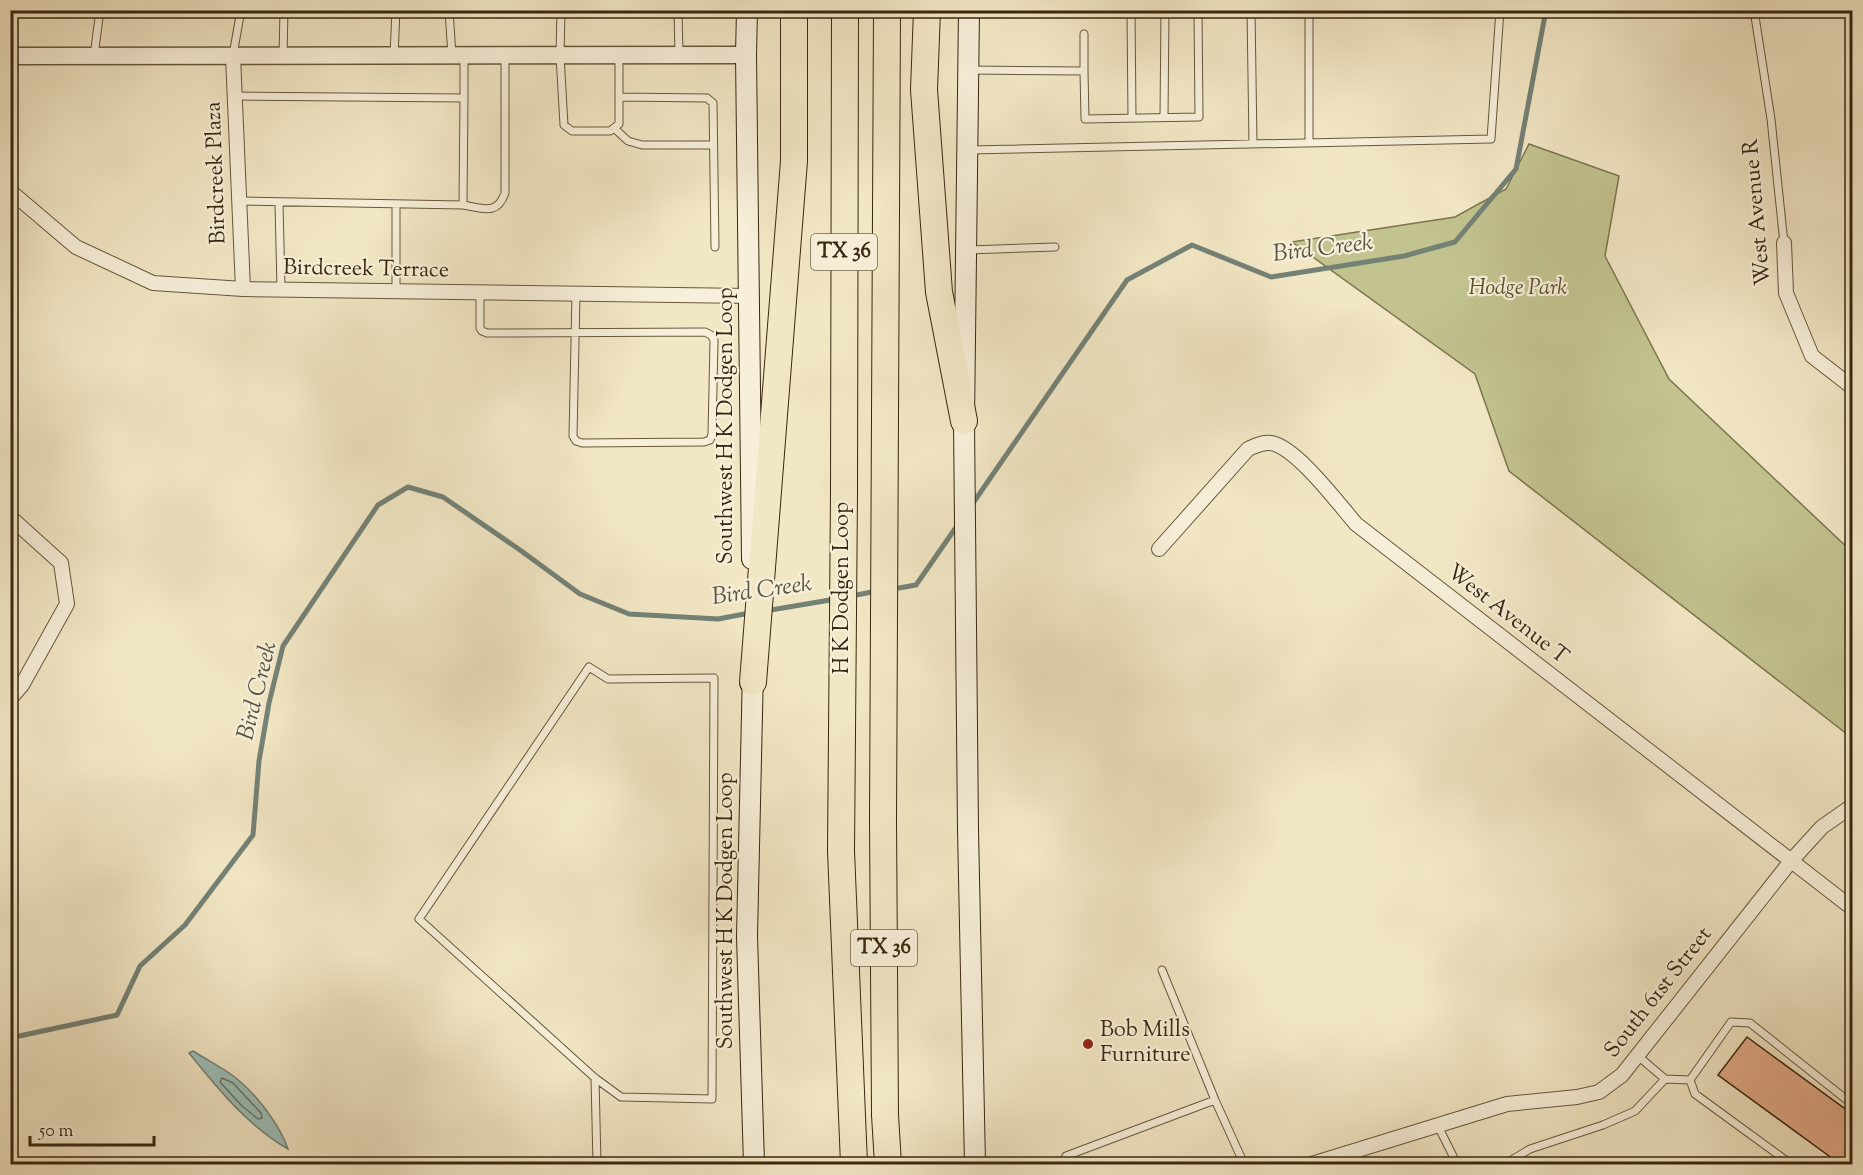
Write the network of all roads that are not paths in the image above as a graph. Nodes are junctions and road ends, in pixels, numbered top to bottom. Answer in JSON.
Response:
{"nodes":[{"id":1,"x":100,"y":10,"type":"edge"},
{"id":2,"x":241,"y":10,"type":"edge"},
{"id":3,"x":284,"y":10,"type":"edge"},
{"id":4,"x":561,"y":10,"type":"edge"},
{"id":5,"x":678,"y":10,"type":"edge"},
{"id":6,"x":747,"y":10,"type":"edge"},
{"id":7,"x":794,"y":10,"type":"edge"},
{"id":8,"x":845,"y":10,"type":"edge"},
{"id":9,"x":887,"y":10,"type":"edge"},
{"id":10,"x":927,"y":10,"type":"edge"},
{"id":11,"x":969,"y":10,"type":"edge"},
{"id":12,"x":1131,"y":10,"type":"edge"},
{"id":13,"x":1165,"y":10,"type":"edge"},
{"id":14,"x":1198,"y":10,"type":"edge"},
{"id":15,"x":1251,"y":10,"type":"edge"},
{"id":16,"x":1309,"y":10,"type":"edge"},
{"id":17,"x":1500,"y":10,"type":"edge"},
{"id":18,"x":1754,"y":10,"type":"edge"},
{"id":19,"x":396,"y":11,"type":"edge"},
{"id":20,"x":449,"y":11,"type":"edge"},
{"id":21,"x":1084,"y":34,"type":"dead end"},
{"id":22,"x":746,"y":55,"type":"junction"},
{"id":23,"x":10,"y":56,"type":"edge"},
{"id":24,"x":94,"y":56,"type":"junction"},
{"id":25,"x":233,"y":56,"type":"junction"},
{"id":26,"x":283,"y":56,"type":"junction"},
{"id":27,"x":394,"y":56,"type":"junction"},
{"id":28,"x":458,"y":56,"type":"junction"},
{"id":29,"x":505,"y":56,"type":"junction"},
{"id":30,"x":560,"y":56,"type":"junction"},
{"id":31,"x":619,"y":56,"type":"junction"},
{"id":32,"x":679,"y":56,"type":"junction"},
{"id":33,"x":969,"y":70,"type":"junction"},
{"id":34,"x":1084,"y":71,"type":"junction"},
{"id":35,"x":235,"y":96,"type":"junction"},
{"id":36,"x":619,"y":97,"type":"junction"},
{"id":37,"x":464,"y":98,"type":"junction"},
{"id":38,"x":1164,"y":117,"type":"junction"},
{"id":39,"x":1132,"y":118,"type":"junction"},
{"id":40,"x":614,"y":128,"type":"junction"},
{"id":41,"x":1309,"y":143,"type":"junction"},
{"id":42,"x":1252,"y":144,"type":"junction"},
{"id":43,"x":714,"y":145,"type":"junction"},
{"id":44,"x":968,"y":150,"type":"junction"},
{"id":45,"x":10,"y":191,"type":"edge"},
{"id":46,"x":239,"y":201,"type":"junction"},
{"id":47,"x":279,"y":203,"type":"junction"},
{"id":48,"x":396,"y":204,"type":"junction"},
{"id":49,"x":464,"y":205,"type":"junction"},
{"id":50,"x":1784,"y":243,"type":"joint"},
{"id":51,"x":715,"y":247,"type":"dead end"},
{"id":52,"x":1055,"y":247,"type":"dead end"},
{"id":53,"x":967,"y":250,"type":"junction"},
{"id":54,"x":243,"y":289,"type":"junction"},
{"id":55,"x":281,"y":289,"type":"junction"},
{"id":56,"x":396,"y":291,"type":"junction"},
{"id":57,"x":480,"y":292,"type":"junction"},
{"id":58,"x":576,"y":293,"type":"junction"},
{"id":59,"x":750,"y":296,"type":"junction"},
{"id":60,"x":575,"y":333,"type":"junction"},
{"id":61,"x":1852,"y":387,"type":"edge"},
{"id":62,"x":964,"y":421,"type":"junction"},
{"id":63,"x":759,"y":503,"type":"junction"},
{"id":64,"x":10,"y":517,"type":"edge"},
{"id":65,"x":1159,"y":549,"type":"dead end"},
{"id":66,"x":753,"y":682,"type":"joint"},
{"id":67,"x":10,"y":699,"type":"edge"},
{"id":68,"x":1852,"y":806,"type":"edge"},
{"id":69,"x":1791,"y":861,"type":"junction"},
{"id":70,"x":1852,"y":908,"type":"edge"},
{"id":71,"x":1162,"y":970,"type":"dead end"},
{"id":72,"x":1638,"y":1056,"type":"junction"},
{"id":73,"x":595,"y":1078,"type":"junction"},
{"id":74,"x":1665,"y":1079,"type":"junction"},
{"id":75,"x":1690,"y":1080,"type":"junction"},
{"id":76,"x":1215,"y":1101,"type":"junction"},
{"id":77,"x":1852,"y":1104,"type":"edge"},
{"id":78,"x":1438,"y":1126,"type":"junction"},
{"id":79,"x":597,"y":1164,"type":"edge"},
{"id":80,"x":754,"y":1164,"type":"edge"},
{"id":81,"x":854,"y":1164,"type":"edge"},
{"id":82,"x":888,"y":1164,"type":"edge"},
{"id":83,"x":975,"y":1164,"type":"edge"},
{"id":84,"x":1062,"y":1164,"type":"edge"},
{"id":85,"x":1244,"y":1164,"type":"edge"},
{"id":86,"x":1312,"y":1164,"type":"edge"},
{"id":87,"x":1457,"y":1164,"type":"edge"},
{"id":88,"x":1505,"y":1164,"type":"edge"},
{"id":89,"x":1791,"y":1164,"type":"edge"}],
"edges":[{"from":1,"to":24,"type":"lane"},
{"from":2,"to":25,"type":"lane"},
{"from":3,"to":26,"type":"lane"},
{"from":4,"to":30,"type":"lane"},
{"from":5,"to":32,"type":"lane"},
{"from":6,"to":22,"type":"main road","name":"Southwest H K Dodgen Loop"},
{"from":7,"to":63,"type":"highway"},
{"from":8,"to":81,"type":"highway","name":"H K Dodgen Loop","number":"TX 36"},
{"from":9,"to":82,"type":"highway","name":"H K Dodgen Loop","number":"TX 36"},
{"from":10,"to":62,"type":"highway"},
{"from":11,"to":33,"type":"main road"},
{"from":12,"to":39,"type":"lane"},
{"from":13,"to":38,"type":"lane"},
{"from":14,"to":38,"type":"lane"},
{"from":15,"to":42,"type":"lane"},
{"from":16,"to":41,"type":"lane"},
{"from":17,"to":41,"type":"lane"},
{"from":18,"to":50,"type":"lane","name":"West Avenue R"},
{"from":19,"to":20,"type":"lane"},
{"from":19,"to":27,"type":"lane"},
{"from":20,"to":28,"type":"lane"},
{"from":21,"to":34,"type":"lane"},
{"from":22,"to":32,"type":"street"},
{"from":22,"to":59,"type":"main road","name":"Southwest H K Dodgen Loop"},
{"from":23,"to":24,"type":"street"},
{"from":24,"to":25,"type":"street"},
{"from":25,"to":26,"type":"street"},
{"from":25,"to":35,"type":"street","name":"Birdcreek Plaza"},
{"from":26,"to":27,"type":"street"},
{"from":27,"to":28,"type":"street"},
{"from":28,"to":29,"type":"street"},
{"from":28,"to":37,"type":"lane"},
{"from":29,"to":30,"type":"street"},
{"from":29,"to":49,"type":"lane"},
{"from":30,"to":31,"type":"street"},
{"from":30,"to":40,"type":"lane"},
{"from":31,"to":32,"type":"street"},
{"from":31,"to":36,"type":"lane"},
{"from":33,"to":34,"type":"lane"},
{"from":33,"to":44,"type":"main road"},
{"from":34,"to":39,"type":"lane"},
{"from":35,"to":37,"type":"lane"},
{"from":35,"to":46,"type":"street","name":"Birdcreek Plaza"},
{"from":36,"to":40,"type":"lane"},
{"from":36,"to":43,"type":"lane"},
{"from":37,"to":49,"type":"lane"},
{"from":38,"to":39,"type":"lane"},
{"from":40,"to":43,"type":"lane"},
{"from":41,"to":42,"type":"lane"},
{"from":42,"to":44,"type":"lane"},
{"from":43,"to":51,"type":"lane"},
{"from":44,"to":53,"type":"main road"},
{"from":45,"to":54,"type":"street","name":"Birdcreek Terrace"},
{"from":46,"to":47,"type":"lane"},
{"from":46,"to":54,"type":"street","name":"Birdcreek Plaza"},
{"from":47,"to":48,"type":"lane"},
{"from":47,"to":55,"type":"lane"},
{"from":48,"to":49,"type":"lane"},
{"from":48,"to":56,"type":"lane"},
{"from":50,"to":61,"type":"street","name":"West Avenue R"},
{"from":52,"to":53,"type":"lane"},
{"from":53,"to":62,"type":"main road"},
{"from":54,"to":55,"type":"street","name":"Birdcreek Terrace"},
{"from":55,"to":56,"type":"street","name":"Birdcreek Terrace"},
{"from":56,"to":57,"type":"street","name":"Birdcreek Terrace"},
{"from":57,"to":58,"type":"street","name":"Birdcreek Terrace"},
{"from":57,"to":60,"type":"lane"},
{"from":58,"to":59,"type":"street","name":"Birdcreek Terrace"},
{"from":58,"to":60,"type":"lane"},
{"from":59,"to":63,"type":"main road","name":"Southwest H K Dodgen Loop"},
{"from":60,"to":60,"type":"lane"},
{"from":62,"to":83,"type":"main road"},
{"from":63,"to":66,"type":"highway"},
{"from":64,"to":67,"type":"street"},
{"from":65,"to":69,"type":"street","name":"West Avenue T"},
{"from":66,"to":80,"type":"main road","name":"Southwest H K Dodgen Loop"},
{"from":68,"to":69,"type":"street","name":"South 61st Street"},
{"from":69,"to":70,"type":"street","name":"West Avenue T"},
{"from":69,"to":72,"type":"street","name":"South 61st Street"},
{"from":71,"to":76,"type":"lane"},
{"from":72,"to":74,"type":"lane"},
{"from":72,"to":78,"type":"street","name":"South 61st Street"},
{"from":73,"to":73,"type":"lane"},
{"from":73,"to":79,"type":"lane"},
{"from":74,"to":75,"type":"lane"},
{"from":74,"to":88,"type":"lane"},
{"from":75,"to":77,"type":"lane"},
{"from":75,"to":89,"type":"lane"},
{"from":76,"to":84,"type":"lane"},
{"from":76,"to":85,"type":"lane"},
{"from":78,"to":86,"type":"street","name":"South 61st Street"},
{"from":78,"to":87,"type":"lane"}]}
